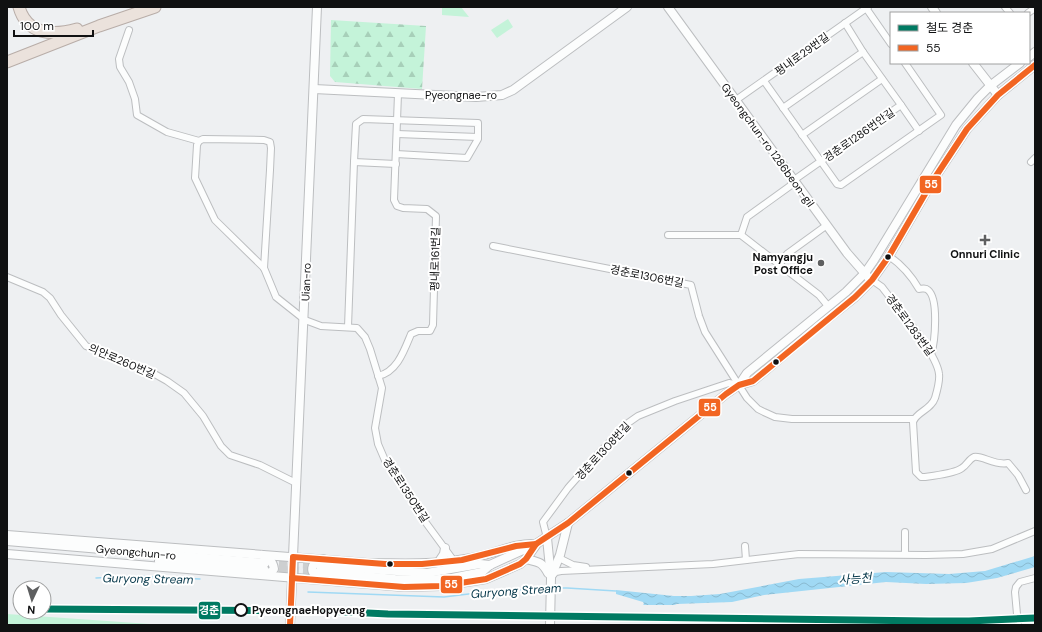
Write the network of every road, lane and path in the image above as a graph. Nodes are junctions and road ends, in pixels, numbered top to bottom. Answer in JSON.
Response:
{"nodes":[{"id":1,"x":19,"y":7,"type":"edge"},
{"id":2,"x":138,"y":7,"type":"edge"},
{"id":3,"x":155,"y":7,"type":"edge"},
{"id":4,"x":317,"y":7,"type":"edge"},
{"id":5,"x":627,"y":7,"type":"edge"},
{"id":6,"x":668,"y":7,"type":"edge"},
{"id":7,"x":867,"y":8,"type":"edge"},
{"id":8,"x":845,"y":23,"type":"junction"},
{"id":9,"x":128,"y":30,"type":"dead end"},
{"id":10,"x":890,"y":42,"type":"edge"},
{"id":11,"x":863,"y":52,"type":"junction"},
{"id":12,"x":7,"y":62,"type":"edge"},
{"id":13,"x":906,"y":64,"type":"edge"},
{"id":14,"x":973,"y":64,"type":"edge"},
{"id":15,"x":1019,"y":64,"type":"edge"},
{"id":16,"x":1035,"y":65,"type":"edge"},
{"id":17,"x":882,"y":79,"type":"junction"},
{"id":18,"x":764,"y":81,"type":"junction"},
{"id":19,"x":990,"y":86,"type":"junction"},
{"id":20,"x":314,"y":89,"type":"junction"},
{"id":21,"x":398,"y":94,"type":"junction"},
{"id":22,"x":998,"y":95,"type":"junction"},
{"id":23,"x":736,"y":100,"type":"junction"},
{"id":24,"x":901,"y":106,"type":"junction"},
{"id":25,"x":783,"y":108,"type":"junction"},
{"id":26,"x":397,"y":120,"type":"junction"},
{"id":27,"x":919,"y":131,"type":"junction"},
{"id":28,"x":397,"y":134,"type":"junction"},
{"id":29,"x":802,"y":135,"type":"junction"},
{"id":30,"x":478,"y":137,"type":"junction"},
{"id":31,"x":199,"y":141,"type":"junction"},
{"id":32,"x":396,"y":154,"type":"junction"},
{"id":33,"x":821,"y":161,"type":"junction"},
{"id":34,"x":354,"y":162,"type":"junction"},
{"id":35,"x":396,"y":164,"type":"junction"},
{"id":36,"x":794,"y":180,"type":"junction"},
{"id":37,"x":827,"y":225,"type":"junction"},
{"id":38,"x":741,"y":234,"type":"junction"},
{"id":39,"x":668,"y":235,"type":"dead end"},
{"id":40,"x":494,"y":246,"type":"dead end"},
{"id":41,"x":889,"y":256,"type":"junction"},
{"id":42,"x":779,"y":265,"type":"junction"},
{"id":43,"x":264,"y":268,"type":"junction"},
{"id":44,"x":865,"y":273,"type":"junction"},
{"id":45,"x":7,"y":277,"type":"edge"},
{"id":46,"x":872,"y":280,"type":"junction"},
{"id":47,"x":828,"y":306,"type":"junction"},
{"id":48,"x":304,"y":320,"type":"junction"},
{"id":49,"x":348,"y":327,"type":"junction"},
{"id":50,"x":932,"y":354,"type":"junction"},
{"id":51,"x":378,"y":376,"type":"junction"},
{"id":52,"x":739,"y":385,"type":"junction"},
{"id":53,"x":914,"y":419,"type":"junction"},
{"id":54,"x":296,"y":483,"type":"junction"},
{"id":55,"x":1026,"y":490,"type":"dead end"},
{"id":56,"x":568,"y":523,"type":"junction"},
{"id":57,"x":1035,"y":531,"type":"edge"},
{"id":58,"x":905,"y":532,"type":"dead end"},
{"id":59,"x":7,"y":535,"type":"edge"},
{"id":60,"x":547,"y":538,"type":"junction"},
{"id":61,"x":7,"y":541,"type":"edge"},
{"id":62,"x":536,"y":544,"type":"junction"},
{"id":63,"x":744,"y":546,"type":"dead end"},
{"id":64,"x":445,"y":548,"type":"junction"},
{"id":65,"x":7,"y":549,"type":"edge"},
{"id":66,"x":7,"y":554,"type":"edge"},
{"id":67,"x":259,"y":554,"type":"junction"},
{"id":68,"x":905,"y":554,"type":"junction"},
{"id":69,"x":294,"y":557,"type":"junction"},
{"id":70,"x":559,"y":558,"type":"junction"},
{"id":71,"x":526,"y":559,"type":"junction"},
{"id":72,"x":746,"y":560,"type":"junction"},
{"id":73,"x":454,"y":561,"type":"junction"},
{"id":74,"x":438,"y":563,"type":"junction"},
{"id":75,"x":321,"y":565,"type":"junction"},
{"id":76,"x":262,"y":569,"type":"junction"},
{"id":77,"x":602,"y":569,"type":"junction"},
{"id":78,"x":292,"y":578,"type":"junction"},
{"id":79,"x":1035,"y":578,"type":"edge"},
{"id":80,"x":550,"y":580,"type":"junction"},
{"id":81,"x":329,"y":581,"type":"junction"},
{"id":82,"x":290,"y":625,"type":"edge"},
{"id":83,"x":550,"y":625,"type":"edge"},
{"id":84,"x":1018,"y":625,"type":"edge"}],
"edges":[{"from":1,"to":2,"type":"highway"},
{"from":3,"to":12,"type":"highway"},
{"from":4,"to":20,"type":"street","name":"Uian-ro"},
{"from":5,"to":21,"type":"street","name":"Pyeongnae-ro"},
{"from":6,"to":23,"type":"street","name":"Gyeongchun-ro 1286beon-gil"},
{"from":7,"to":8,"type":"street","name":"평내로29번길"},
{"from":7,"to":10,"type":"street"},
{"from":8,"to":11,"type":"street","name":"경춘로1286번안길"},
{"from":8,"to":18,"type":"street","name":"평내로29번길"},
{"from":9,"to":31,"type":"street"},
{"from":11,"to":17,"type":"street","name":"경춘로1286번안길"},
{"from":11,"to":25,"type":"street"},
{"from":13,"to":27,"type":"street"},
{"from":14,"to":19,"type":"street"},
{"from":15,"to":19,"type":"street"},
{"from":16,"to":22,"type":"street"},
{"from":17,"to":24,"type":"street","name":"경춘로1286번안길"},
{"from":17,"to":29,"type":"street"},
{"from":18,"to":23,"type":"street","name":"평내로29번길"},
{"from":18,"to":25,"type":"street"},
{"from":19,"to":22,"type":"street"},
{"from":19,"to":44,"type":"street"},
{"from":20,"to":21,"type":"street","name":"Pyeongnae-ro"},
{"from":20,"to":48,"type":"street","name":"Uian-ro"},
{"from":21,"to":26,"type":"street","name":"평내로161번길"},
{"from":22,"to":41,"type":"street"},
{"from":23,"to":36,"type":"street","name":"Gyeongchun-ro 1286beon-gil"},
{"from":24,"to":27,"type":"street"},
{"from":24,"to":33,"type":"street","name":"경춘로1286번안길"},
{"from":25,"to":29,"type":"street"},
{"from":26,"to":28,"type":"street","name":"평내로161번길"},
{"from":26,"to":30,"type":"street"},
{"from":26,"to":34,"type":"street"},
{"from":27,"to":33,"type":"street"},
{"from":28,"to":30,"type":"street"},
{"from":28,"to":32,"type":"street","name":"평내로161번길"},
{"from":29,"to":33,"type":"street"},
{"from":30,"to":32,"type":"street"},
{"from":31,"to":43,"type":"street"},
{"from":31,"to":43,"type":"street"},
{"from":32,"to":35,"type":"street","name":"평내로161번길"},
{"from":33,"to":36,"type":"street","name":"경춘로1286번안길"},
{"from":34,"to":35,"type":"street"},
{"from":34,"to":49,"type":"street"},
{"from":35,"to":51,"type":"street","name":"평내로161번길"},
{"from":36,"to":37,"type":"street","name":"Gyeongchun-ro 1286beon-gil"},
{"from":36,"to":38,"type":"street","name":"경춘로1286번안길"},
{"from":37,"to":42,"type":"street"},
{"from":37,"to":44,"type":"street","name":"Gyeongchun-ro 1286beon-gil"},
{"from":38,"to":39,"type":"street"},
{"from":38,"to":42,"type":"street"},
{"from":40,"to":52,"type":"street","name":"경춘로1306번길"},
{"from":41,"to":46,"type":"street"},
{"from":41,"to":50,"type":"street"},
{"from":42,"to":47,"type":"street"},
{"from":43,"to":48,"type":"street"},
{"from":44,"to":46,"type":"street","name":"Gyeongchun-ro 1286beon-gil"},
{"from":44,"to":47,"type":"street"},
{"from":45,"to":54,"type":"street","name":"의안로260번길"},
{"from":46,"to":50,"type":"street","name":"경춘로1283번길"},
{"from":46,"to":52,"type":"street"},
{"from":47,"to":52,"type":"street"},
{"from":48,"to":49,"type":"street","name":"경춘로1350번길"},
{"from":48,"to":54,"type":"street","name":"Uian-ro"},
{"from":49,"to":51,"type":"street","name":"경춘로1350번길"},
{"from":50,"to":53,"type":"street","name":"경춘로1283번길"},
{"from":51,"to":64,"type":"street","name":"경춘로1350번길"},
{"from":52,"to":53,"type":"street"},
{"from":52,"to":56,"type":"street"},
{"from":52,"to":60,"type":"street","name":"경춘로1308번길"},
{"from":53,"to":55,"type":"street"},
{"from":54,"to":69,"type":"street","name":"Uian-ro"},
{"from":56,"to":60,"type":"street"},
{"from":56,"to":70,"type":"street"},
{"from":57,"to":68,"type":"street"},
{"from":58,"to":68,"type":"street"},
{"from":59,"to":67,"type":"street"},
{"from":60,"to":62,"type":"street"},
{"from":60,"to":80,"type":"street"},
{"from":61,"to":76,"type":"street","name":"Gyeongchun-ro"},
{"from":62,"to":71,"type":"street"},
{"from":62,"to":73,"type":"street"},
{"from":62,"to":75,"type":"street"},
{"from":63,"to":72,"type":"street"},
{"from":64,"to":73,"type":"street","name":"경춘로1350번길"},
{"from":64,"to":74,"type":"street"},
{"from":65,"to":76,"type":"street","name":"Gyeongchun-ro"},
{"from":66,"to":76,"type":"street"},
{"from":67,"to":69,"type":"street"},
{"from":67,"to":76,"type":"street"},
{"from":68,"to":72,"type":"street"},
{"from":69,"to":75,"type":"street"},
{"from":69,"to":78,"type":"street","name":"Uian-ro"},
{"from":70,"to":77,"type":"street"},
{"from":70,"to":80,"type":"street"},
{"from":71,"to":80,"type":"street"},
{"from":71,"to":81,"type":"street"},
{"from":72,"to":77,"type":"street"},
{"from":73,"to":74,"type":"street"},
{"from":74,"to":75,"type":"street"},
{"from":75,"to":81,"type":"street"},
{"from":76,"to":78,"type":"street"},
{"from":77,"to":80,"type":"street"},
{"from":78,"to":81,"type":"street"},
{"from":78,"to":82,"type":"street","name":"Uian-ro"},
{"from":79,"to":84,"type":"street"},
{"from":80,"to":83,"type":"street"}]}
